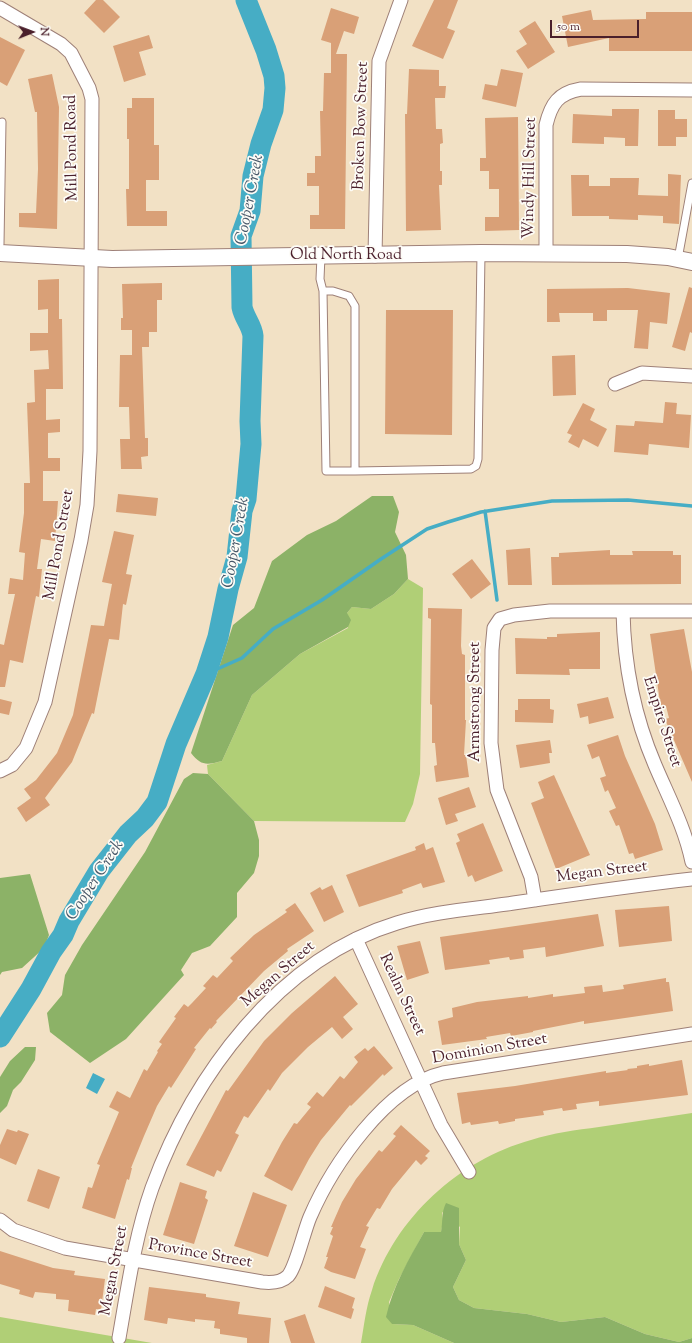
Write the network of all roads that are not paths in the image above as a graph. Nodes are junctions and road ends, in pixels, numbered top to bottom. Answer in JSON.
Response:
{"nodes":[{"id":1,"x":401,"y":0,"type":"edge"},
{"id":2,"x":0,"y":8,"type":"edge"},
{"id":3,"x":692,"y":90,"type":"edge"},
{"id":4,"x":2,"y":122,"type":"dead end"},
{"id":5,"x":692,"y":183,"type":"edge"},
{"id":6,"x":0,"y":244,"type":"edge"},
{"id":7,"x":0,"y":253,"type":"edge"},
{"id":8,"x":481,"y":254,"type":"junction"},
{"id":9,"x":546,"y":254,"type":"junction"},
{"id":10,"x":321,"y":256,"type":"junction"},
{"id":11,"x":376,"y":256,"type":"junction"},
{"id":12,"x":90,"y":258,"type":"junction"},
{"id":13,"x":685,"y":261,"type":"edge"},
{"id":14,"x":324,"y":291,"type":"junction"},
{"id":15,"x":692,"y":376,"type":"edge"},
{"id":16,"x":615,"y":384,"type":"dead end"},
{"id":17,"x":355,"y":471,"type":"junction"},
{"id":18,"x":623,"y":611,"type":"junction"},
{"id":19,"x":692,"y":611,"type":"edge"},
{"id":20,"x":0,"y":771,"type":"edge"},
{"id":21,"x":692,"y":862,"type":"edge"},
{"id":22,"x":692,"y":879,"type":"edge"},
{"id":23,"x":535,"y":900,"type":"junction"},
{"id":24,"x":356,"y":939,"type":"junction"},
{"id":25,"x":692,"y":1034,"type":"edge"},
{"id":26,"x":422,"y":1081,"type":"junction"},
{"id":27,"x":469,"y":1172,"type":"dead end"},
{"id":28,"x":0,"y":1220,"type":"edge"},
{"id":29,"x":133,"y":1261,"type":"junction"},
{"id":30,"x":283,"y":1280,"type":"joint"},
{"id":31,"x":120,"y":1338,"type":"dead end"}],
"edges":[{"from":1,"to":11,"type":"street","name":"Broken Bow Street"},
{"from":2,"to":12,"type":"street","name":"Mill Pond Road"},
{"from":3,"to":9,"type":"street","name":"Windy Hill Street"},
{"from":4,"to":6,"type":"lane"},
{"from":5,"to":13,"type":"lane"},
{"from":7,"to":12,"type":"street","name":"Old North Road"},
{"from":8,"to":9,"type":"street","name":"Old North Road"},
{"from":8,"to":11,"type":"street","name":"Old North Road"},
{"from":8,"to":17,"type":"lane"},
{"from":9,"to":13,"type":"street","name":"Old North Road"},
{"from":10,"to":11,"type":"street","name":"Old North Road"},
{"from":10,"to":12,"type":"street","name":"Old North Road"},
{"from":10,"to":14,"type":"lane"},
{"from":12,"to":20,"type":"street","name":"Mill Pond Street"},
{"from":14,"to":17,"type":"lane"},
{"from":14,"to":17,"type":"lane"},
{"from":15,"to":16,"type":"street"},
{"from":18,"to":19,"type":"street","name":"Armstrong Street"},
{"from":18,"to":21,"type":"street","name":"Empire Street"},
{"from":18,"to":23,"type":"street","name":"Armstrong Street"},
{"from":22,"to":23,"type":"street","name":"Megan Street"},
{"from":23,"to":24,"type":"street","name":"Megan Street"},
{"from":24,"to":26,"type":"street","name":"Realm Street"},
{"from":24,"to":29,"type":"street","name":"Megan Street"},
{"from":25,"to":26,"type":"street","name":"Dominion Street"},
{"from":26,"to":27,"type":"street","name":"Realm Street"},
{"from":26,"to":30,"type":"street","name":"Dominion Street"},
{"from":28,"to":29,"type":"street","name":"Province Street"},
{"from":29,"to":30,"type":"street","name":"Province Street"},
{"from":29,"to":31,"type":"street","name":"Megan Street"}]}
